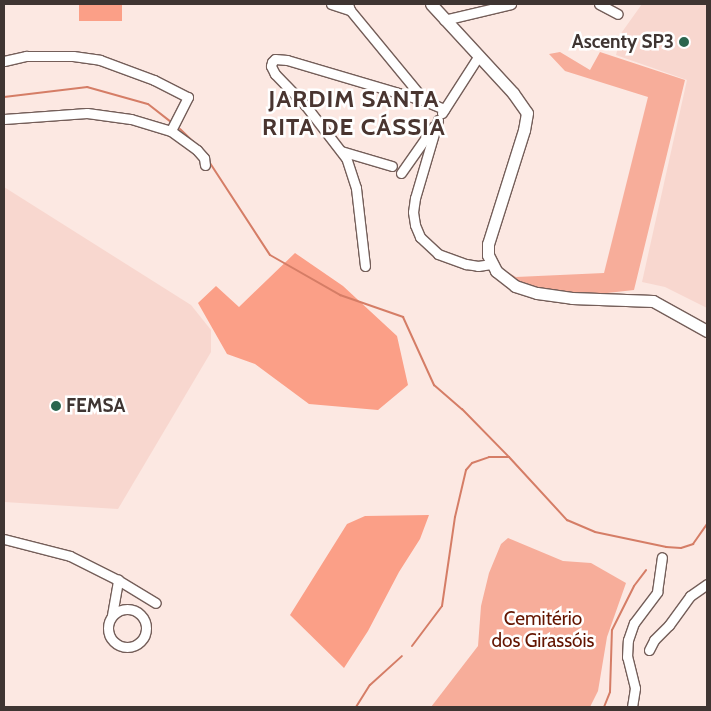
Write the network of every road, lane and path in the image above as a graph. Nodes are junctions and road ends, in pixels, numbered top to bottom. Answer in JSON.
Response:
{"nodes":[{"id":1,"x":331,"y":4,"type":"edge"},
{"id":2,"x":431,"y":4,"type":"edge"},
{"id":3,"x":511,"y":4,"type":"edge"},
{"id":4,"x":599,"y":4,"type":"edge"},
{"id":5,"x":349,"y":7,"type":"edge"},
{"id":6,"x":618,"y":14,"type":"dead end"},
{"id":7,"x":444,"y":20,"type":"junction"},
{"id":8,"x":478,"y":57,"type":"junction"},
{"id":9,"x":4,"y":61,"type":"edge"},
{"id":10,"x":425,"y":101,"type":"junction"},
{"id":11,"x":444,"y":109,"type":"junction"},
{"id":12,"x":4,"y":119,"type":"edge"},
{"id":13,"x":438,"y":120,"type":"junction"},
{"id":14,"x":171,"y":132,"type":"junction"},
{"id":15,"x":342,"y":151,"type":"junction"},
{"id":16,"x":205,"y":165,"type":"dead end"},
{"id":17,"x":392,"y":166,"type":"dead end"},
{"id":18,"x":401,"y":173,"type":"dead end"},
{"id":19,"x":491,"y":264,"type":"junction"},
{"id":20,"x":365,"y":266,"type":"dead end"},
{"id":21,"x":707,"y":331,"type":"edge"},
{"id":22,"x":4,"y":539,"type":"edge"},
{"id":23,"x":662,"y":557,"type":"dead end"},
{"id":24,"x":118,"y":580,"type":"junction"},
{"id":25,"x":707,"y":584,"type":"edge"},
{"id":26,"x":156,"y":603,"type":"dead end"},
{"id":27,"x":112,"y":615,"type":"junction"},
{"id":28,"x":649,"y":650,"type":"dead end"},
{"id":29,"x":632,"y":707,"type":"edge"}],
"edges":[{"from":1,"to":5,"type":"street"},
{"from":2,"to":7,"type":"street"},
{"from":3,"to":7,"type":"street"},
{"from":4,"to":6,"type":"street"},
{"from":5,"to":10,"type":"street"},
{"from":7,"to":8,"type":"street"},
{"from":8,"to":11,"type":"street"},
{"from":8,"to":19,"type":"street"},
{"from":9,"to":14,"type":"street"},
{"from":10,"to":11,"type":"street"},
{"from":10,"to":15,"type":"street"},
{"from":11,"to":13,"type":"street"},
{"from":12,"to":14,"type":"street"},
{"from":13,"to":18,"type":"street"},
{"from":13,"to":19,"type":"street"},
{"from":14,"to":16,"type":"street"},
{"from":15,"to":17,"type":"street"},
{"from":15,"to":20,"type":"street"},
{"from":19,"to":21,"type":"street"},
{"from":22,"to":24,"type":"street"},
{"from":23,"to":29,"type":"street"},
{"from":24,"to":26,"type":"street"},
{"from":24,"to":27,"type":"street"},
{"from":25,"to":28,"type":"street"},
{"from":27,"to":27,"type":"street"}]}
